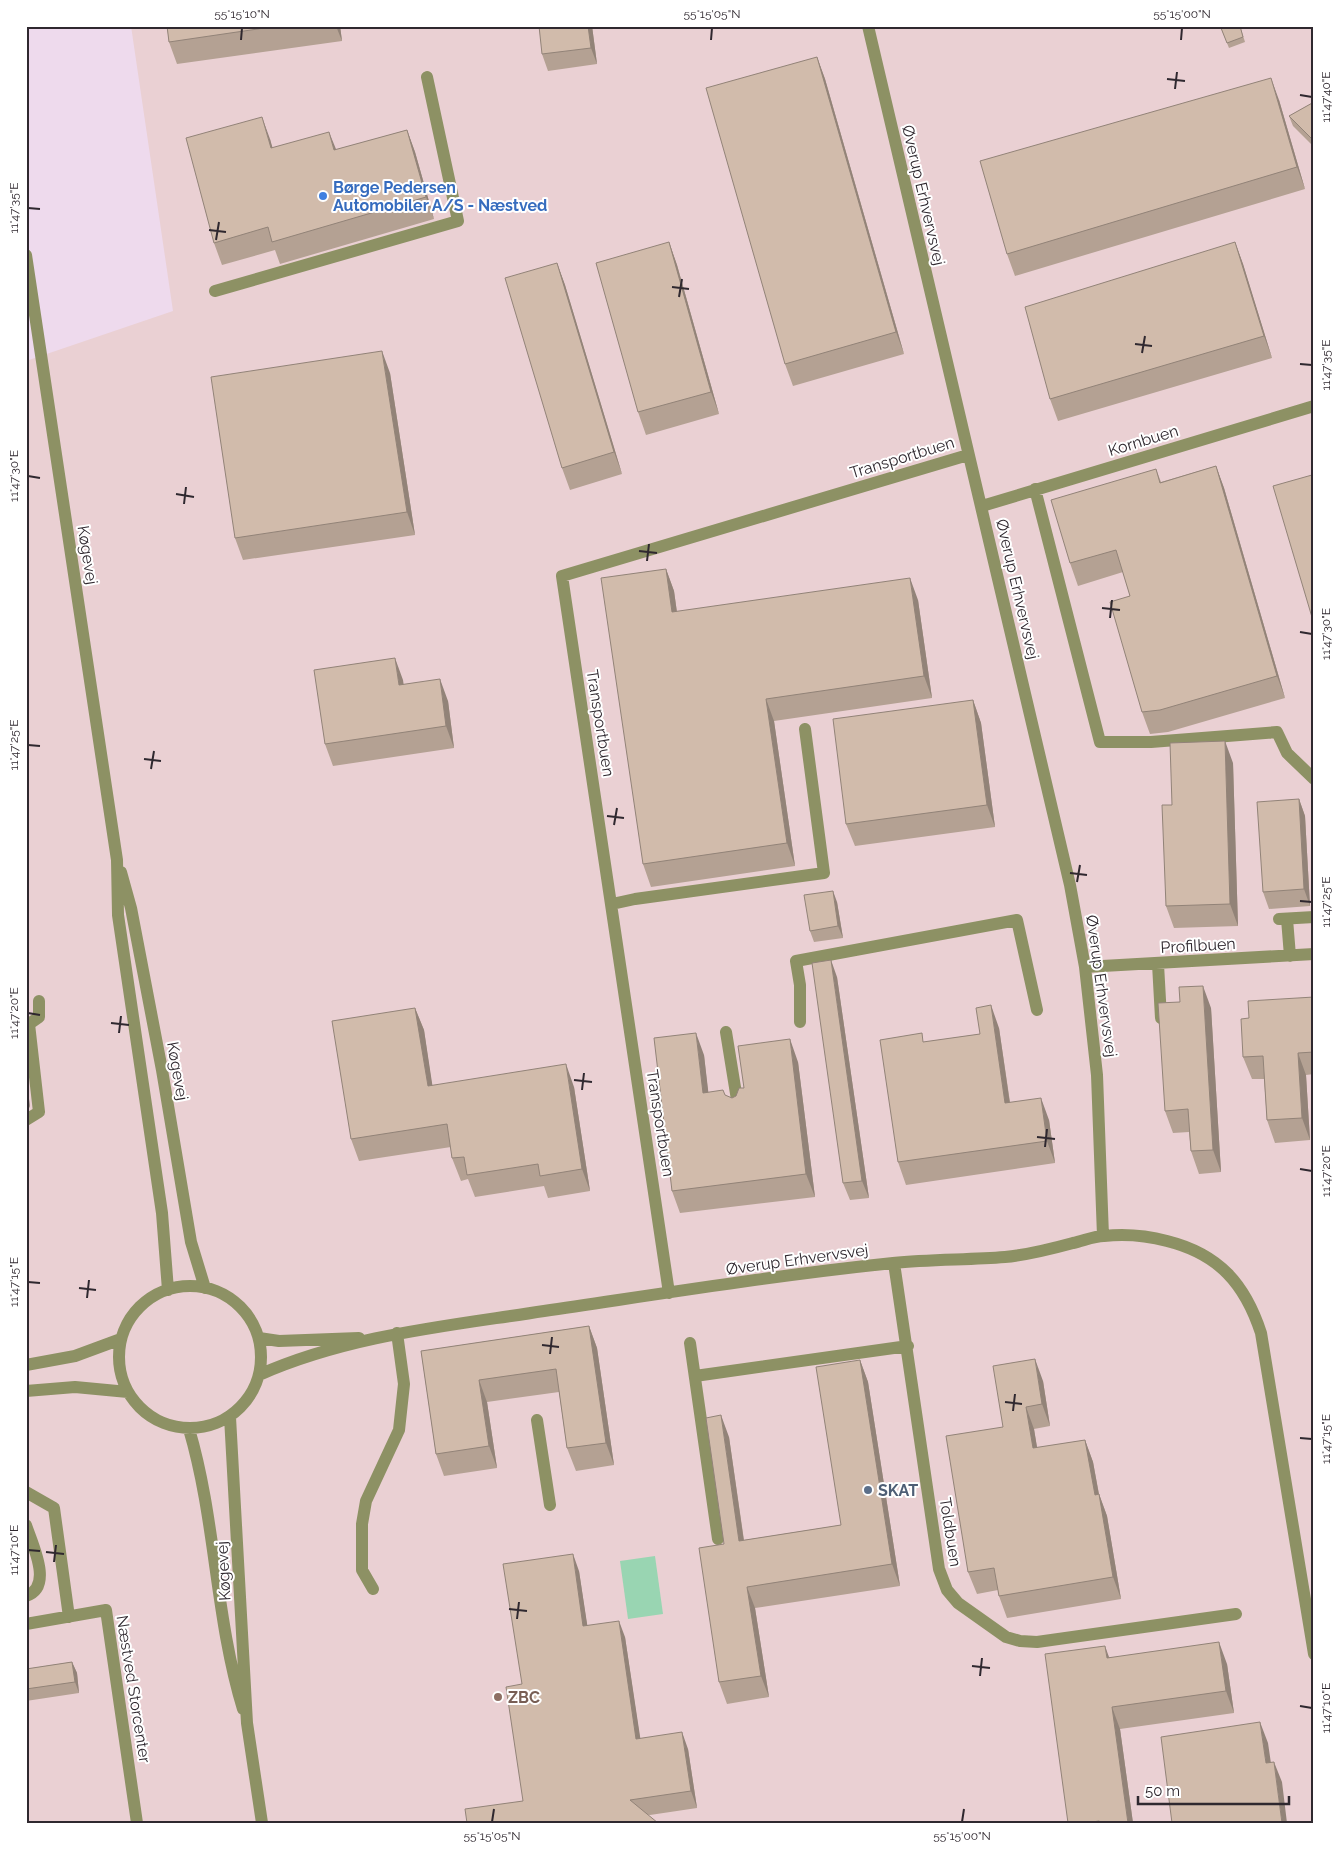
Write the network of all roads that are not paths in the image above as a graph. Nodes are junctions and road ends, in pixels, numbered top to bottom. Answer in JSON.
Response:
{"nodes":[{"id":1,"x":868,"y":26,"type":"edge"},
{"id":2,"x":428,"y":77,"type":"dead end"},
{"id":3,"x":26,"y":255,"type":"edge"},
{"id":4,"x":215,"y":292,"type":"dead end"},
{"id":5,"x":1314,"y":406,"type":"edge"},
{"id":6,"x":968,"y":455,"type":"junction"},
{"id":7,"x":1035,"y":489,"type":"junction"},
{"id":8,"x":982,"y":506,"type":"junction"},
{"id":9,"x":805,"y":729,"type":"dead end"},
{"id":10,"x":1314,"y":779,"type":"edge"},
{"id":11,"x":117,"y":860,"type":"junction"},
{"id":12,"x":612,"y":904,"type":"junction"},
{"id":13,"x":1314,"y":917,"type":"edge"},
{"id":14,"x":1314,"y":954,"type":"edge"},
{"id":15,"x":1290,"y":956,"type":"junction"},
{"id":16,"x":1158,"y":964,"type":"junction"},
{"id":17,"x":1085,"y":966,"type":"junction"},
{"id":18,"x":38,"y":1001,"type":"dead end"},
{"id":19,"x":1037,"y":1010,"type":"dead end"},
{"id":20,"x":1161,"y":1019,"type":"edge"},
{"id":21,"x":800,"y":1022,"type":"dead end"},
{"id":22,"x":726,"y":1032,"type":"dead end"},
{"id":23,"x":739,"y":1112,"type":"edge"},
{"id":24,"x":26,"y":1120,"type":"edge"},
{"id":25,"x":1103,"y":1236,"type":"junction"},
{"id":26,"x":894,"y":1263,"type":"junction"},
{"id":27,"x":205,"y":1288,"type":"junction"},
{"id":28,"x":168,"y":1290,"type":"junction"},
{"id":29,"x":669,"y":1293,"type":"junction"},
{"id":30,"x":397,"y":1334,"type":"junction"},
{"id":31,"x":258,"y":1338,"type":"junction"},
{"id":32,"x":372,"y":1338,"type":"junction"},
{"id":33,"x":121,"y":1339,"type":"junction"},
{"id":34,"x":690,"y":1343,"type":"dead end"},
{"id":35,"x":908,"y":1346,"type":"junction"},
{"id":36,"x":26,"y":1365,"type":"edge"},
{"id":37,"x":259,"y":1375,"type":"junction"},
{"id":38,"x":695,"y":1376,"type":"junction"},
{"id":39,"x":26,"y":1391,"type":"edge"},
{"id":40,"x":128,"y":1392,"type":"junction"},
{"id":41,"x":230,"y":1417,"type":"junction"},
{"id":42,"x":537,"y":1420,"type":"dead end"},
{"id":43,"x":189,"y":1429,"type":"junction"},
{"id":44,"x":28,"y":1498,"type":"edge"},
{"id":45,"x":550,"y":1505,"type":"dead end"},
{"id":46,"x":26,"y":1525,"type":"edge"},
{"id":47,"x":718,"y":1539,"type":"dead end"},
{"id":48,"x":30,"y":1548,"type":"edge"},
{"id":49,"x":62,"y":1563,"type":"junction"},
{"id":50,"x":40,"y":1567,"type":"junction"},
{"id":51,"x":373,"y":1589,"type":"dead end"},
{"id":52,"x":26,"y":1596,"type":"edge"},
{"id":53,"x":1236,"y":1614,"type":"dead end"},
{"id":54,"x":69,"y":1617,"type":"junction"},
{"id":55,"x":26,"y":1624,"type":"edge"},
{"id":56,"x":1314,"y":1654,"type":"edge"},
{"id":57,"x":247,"y":1723,"type":"junction"},
{"id":58,"x":138,"y":1823,"type":"edge"},
{"id":59,"x":262,"y":1823,"type":"edge"}],
"edges":[{"from":1,"to":6,"type":"street","name":"Øverup Erhvervsvej"},
{"from":2,"to":4,"type":"street"},
{"from":3,"to":11,"type":"street","name":"Køgevej"},
{"from":5,"to":7,"type":"street","name":"Kornbuen"},
{"from":6,"to":8,"type":"street","name":"Øverup Erhvervsvej"},
{"from":6,"to":12,"type":"street","name":"Transportbuen"},
{"from":7,"to":8,"type":"street","name":"Kornbuen"},
{"from":7,"to":10,"type":"street"},
{"from":8,"to":17,"type":"street","name":"Øverup Erhvervsvej"},
{"from":9,"to":12,"type":"street"},
{"from":11,"to":27,"type":"street","name":"Køgevej"},
{"from":11,"to":28,"type":"street","name":"Køgevej"},
{"from":12,"to":29,"type":"street","name":"Transportbuen"},
{"from":13,"to":15,"type":"street"},
{"from":14,"to":15,"type":"street","name":"Profilbuen"},
{"from":15,"to":16,"type":"street","name":"Profilbuen"},
{"from":16,"to":17,"type":"street","name":"Profilbuen"},
{"from":16,"to":20,"type":"street"},
{"from":17,"to":25,"type":"street","name":"Øverup Erhvervsvej"},
{"from":18,"to":24,"type":"street"},
{"from":19,"to":21,"type":"street"},
{"from":22,"to":23,"type":"street"},
{"from":25,"to":26,"type":"street","name":"Øverup Erhvervsvej"},
{"from":25,"to":56,"type":"street"},
{"from":26,"to":29,"type":"street","name":"Øverup Erhvervsvej"},
{"from":26,"to":35,"type":"street","name":"Toldbuen"},
{"from":27,"to":28,"type":"street"},
{"from":27,"to":31,"type":"street"},
{"from":28,"to":33,"type":"street"},
{"from":29,"to":30,"type":"street","name":"Øverup Erhvervsvej"},
{"from":30,"to":32,"type":"street","name":"Øverup Erhvervsvej"},
{"from":30,"to":51,"type":"street"},
{"from":31,"to":32,"type":"street","name":"Øverup Erhvervsvej"},
{"from":31,"to":37,"type":"street"},
{"from":32,"to":37,"type":"street","name":"Øverup Erhvervsvej"},
{"from":33,"to":36,"type":"street"},
{"from":33,"to":40,"type":"street"},
{"from":34,"to":38,"type":"street"},
{"from":35,"to":38,"type":"street"},
{"from":35,"to":53,"type":"street","name":"Toldbuen"},
{"from":37,"to":41,"type":"street"},
{"from":38,"to":47,"type":"street"},
{"from":39,"to":40,"type":"street"},
{"from":40,"to":43,"type":"street"},
{"from":41,"to":43,"type":"street"},
{"from":41,"to":57,"type":"street","name":"Køgevej"},
{"from":42,"to":45,"type":"street"},
{"from":43,"to":57,"type":"street","name":"Køgevej"},
{"from":44,"to":49,"type":"street"},
{"from":46,"to":48,"type":"street"},
{"from":48,"to":50,"type":"street"},
{"from":49,"to":50,"type":"street"},
{"from":49,"to":54,"type":"street"},
{"from":50,"to":52,"type":"street"},
{"from":54,"to":55,"type":"street","name":"Næstved Storcenter"},
{"from":54,"to":58,"type":"street","name":"Næstved Storcenter"},
{"from":57,"to":59,"type":"street","name":"Køgevej"}]}
